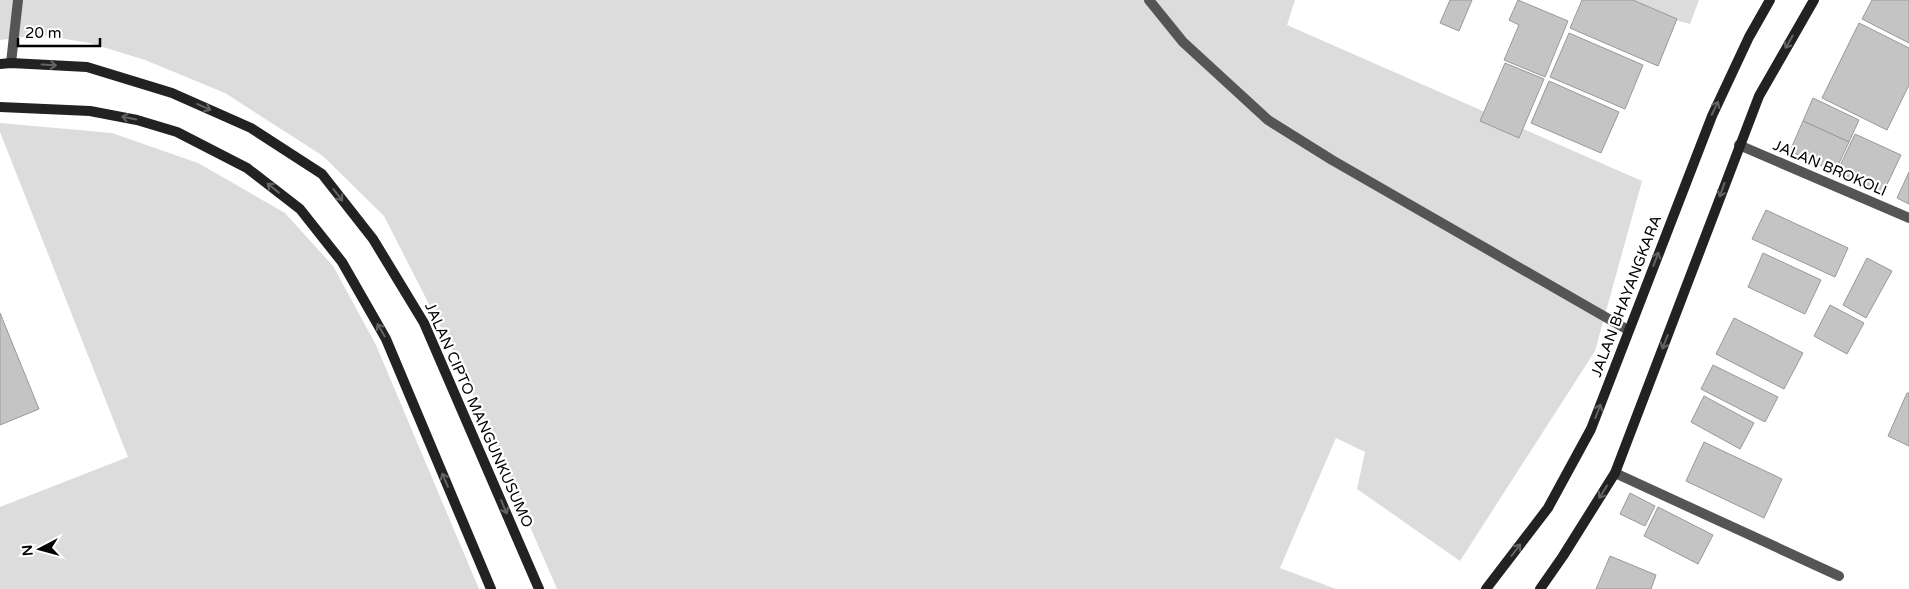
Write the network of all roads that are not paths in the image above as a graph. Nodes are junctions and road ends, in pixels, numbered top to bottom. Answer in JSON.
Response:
{"nodes":[{"id":1,"x":18,"y":0,"type":"edge"},
{"id":2,"x":1149,"y":0,"type":"edge"},
{"id":3,"x":1770,"y":0,"type":"edge"},
{"id":4,"x":1814,"y":0,"type":"edge"},
{"id":5,"x":5,"y":64,"type":"edge"},
{"id":6,"x":0,"y":107,"type":"edge"},
{"id":7,"x":1739,"y":145,"type":"junction"},
{"id":8,"x":1909,"y":218,"type":"edge"},
{"id":9,"x":1628,"y":330,"type":"junction"},
{"id":10,"x":1615,"y":473,"type":"junction"},
{"id":11,"x":1839,"y":576,"type":"dead end"},
{"id":12,"x":491,"y":589,"type":"edge"},
{"id":13,"x":539,"y":589,"type":"edge"},
{"id":14,"x":1486,"y":589,"type":"edge"},
{"id":15,"x":1540,"y":589,"type":"edge"}],
"edges":[{"from":1,"to":5,"type":"street"},
{"from":2,"to":9,"type":"street"},
{"from":9,"to":3,"type":"street","name":"JALAN BHAYANGKARA","one_way":true},
{"from":4,"to":7,"type":"street","one_way":true},
{"from":5,"to":13,"type":"street","name":"JALAN CIPTO MANGUNKUSUMO","one_way":true},
{"from":12,"to":6,"type":"street","one_way":true},
{"from":7,"to":8,"type":"street","name":"JALAN BROKOLI"},
{"from":7,"to":10,"type":"street","one_way":true},
{"from":14,"to":9,"type":"street","name":"JALAN BHAYANGKARA","one_way":true},
{"from":10,"to":11,"type":"street"},
{"from":10,"to":15,"type":"street","one_way":true}]}
